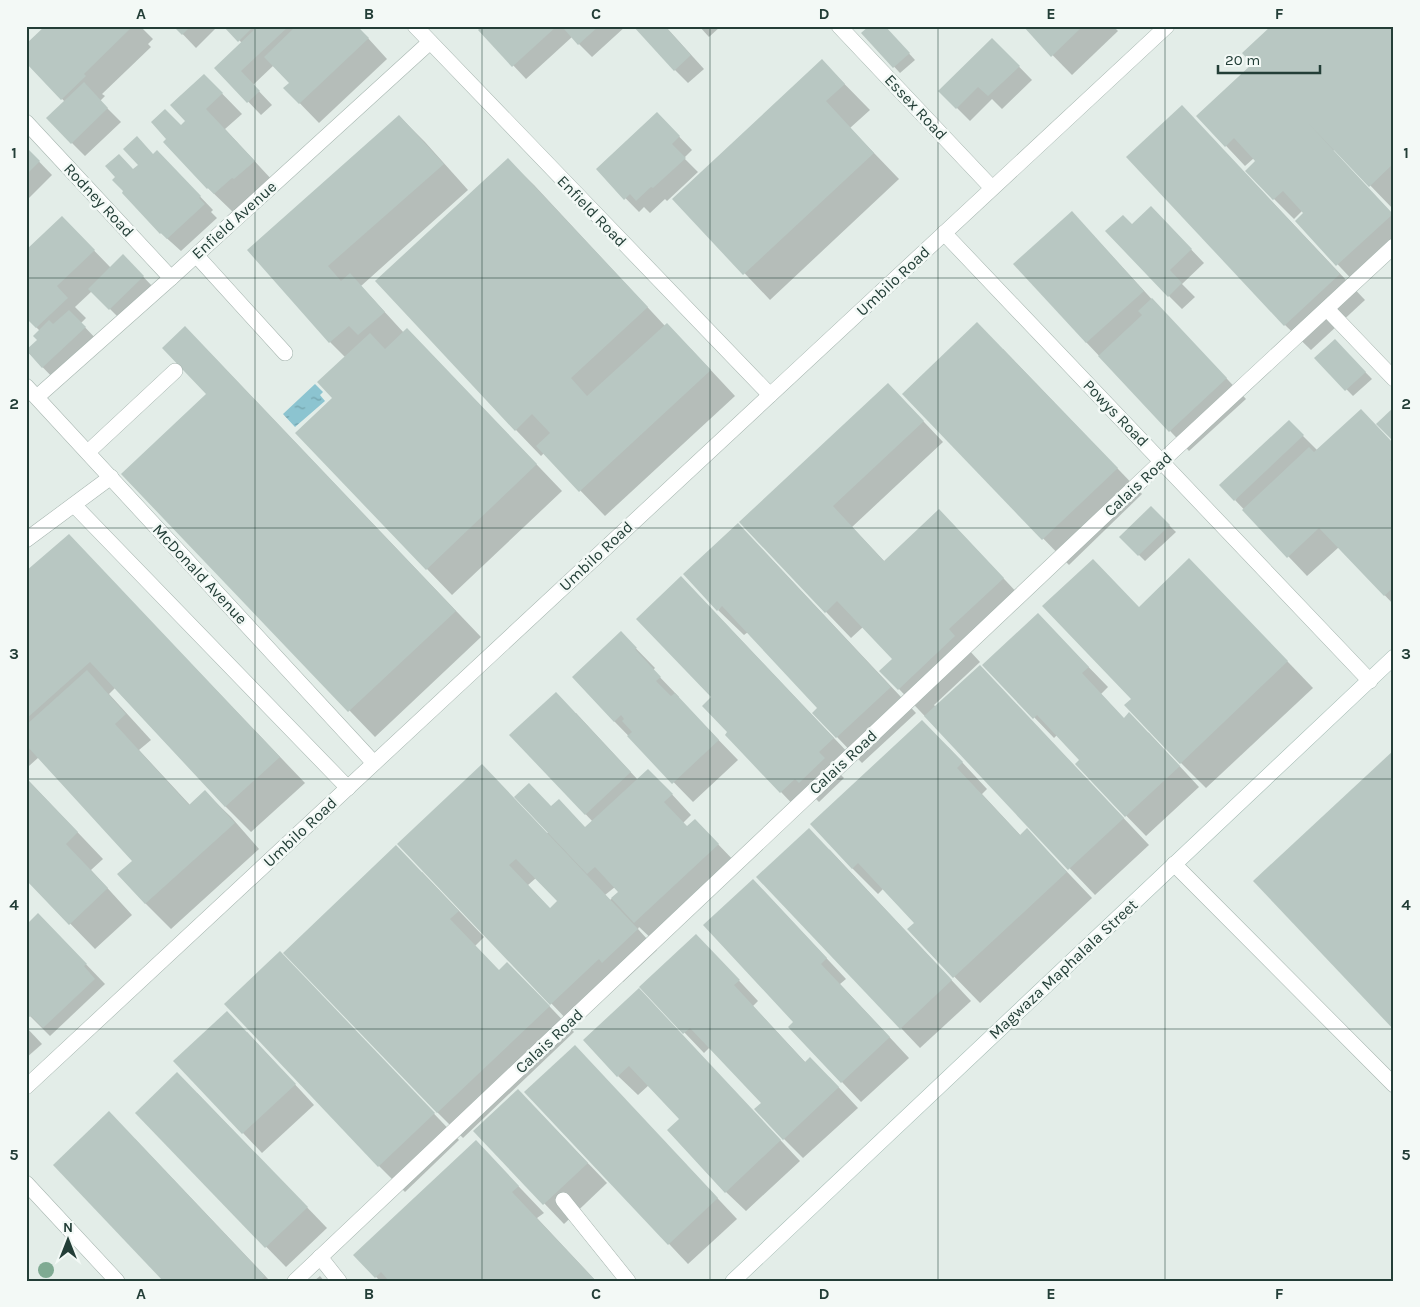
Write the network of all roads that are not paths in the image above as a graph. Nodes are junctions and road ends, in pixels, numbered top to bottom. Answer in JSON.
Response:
{"nodes":[{"id":1,"x":415,"y":26,"type":"edge"},
{"id":2,"x":839,"y":26,"type":"edge"},
{"id":3,"x":1167,"y":26,"type":"edge"},
{"id":4,"x":430,"y":42,"type":"junction"},
{"id":5,"x":26,"y":122,"type":"edge"},
{"id":6,"x":992,"y":188,"type":"junction"},
{"id":7,"x":944,"y":233,"type":"junction"},
{"id":8,"x":1394,"y":246,"type":"edge"},
{"id":9,"x":196,"y":255,"type":"junction"},
{"id":10,"x":171,"y":278,"type":"junction"},
{"id":11,"x":1327,"y":308,"type":"junction"},
{"id":12,"x":285,"y":353,"type":"dead end"},
{"id":13,"x":175,"y":371,"type":"dead end"},
{"id":14,"x":1394,"y":379,"type":"edge"},
{"id":15,"x":26,"y":386,"type":"edge"},
{"id":16,"x":770,"y":395,"type":"junction"},
{"id":17,"x":37,"y":397,"type":"junction"},
{"id":18,"x":88,"y":452,"type":"junction"},
{"id":19,"x":1162,"y":462,"type":"junction"},
{"id":20,"x":111,"y":478,"type":"junction"},
{"id":21,"x":74,"y":505,"type":"junction"},
{"id":22,"x":26,"y":540,"type":"edge"},
{"id":23,"x":1394,"y":657,"type":"edge"},
{"id":24,"x":1370,"y":681,"type":"junction"},
{"id":25,"x":374,"y":763,"type":"junction"},
{"id":26,"x":348,"y":788,"type":"junction"},
{"id":27,"x":1174,"y":864,"type":"junction"},
{"id":28,"x":1394,"y":1085,"type":"edge"},
{"id":29,"x":26,"y":1087,"type":"edge"},
{"id":30,"x":26,"y":1183,"type":"edge"},
{"id":31,"x":563,"y":1200,"type":"dead end"},
{"id":32,"x":320,"y":1257,"type":"junction"},
{"id":33,"x":737,"y":1279,"type":"edge"},
{"id":34,"x":117,"y":1281,"type":"edge"},
{"id":35,"x":295,"y":1281,"type":"edge"},
{"id":36,"x":339,"y":1281,"type":"edge"},
{"id":37,"x":628,"y":1281,"type":"edge"}],
"edges":[{"from":1,"to":4,"type":"street","name":"Enfield Road"},
{"from":2,"to":6,"type":"street","name":"Essex Road"},
{"from":3,"to":6,"type":"street","name":"Umbilo Road"},
{"from":4,"to":9,"type":"street","name":"Enfield Avenue"},
{"from":4,"to":16,"type":"street","name":"Enfield Road"},
{"from":5,"to":10,"type":"street","name":"Rodney Road"},
{"from":6,"to":7,"type":"street","name":"Umbilo Road"},
{"from":7,"to":16,"type":"street","name":"Umbilo Road"},
{"from":7,"to":19,"type":"street","name":"Powys Road"},
{"from":8,"to":11,"type":"street","name":"Calais Road"},
{"from":9,"to":10,"type":"street","name":"Enfield Avenue"},
{"from":9,"to":12,"type":"street"},
{"from":10,"to":17,"type":"street","name":"Enfield Avenue"},
{"from":11,"to":14,"type":"street"},
{"from":11,"to":19,"type":"street","name":"Calais Road"},
{"from":13,"to":18,"type":"street"},
{"from":15,"to":17,"type":"street","name":"McDonald Avenue"},
{"from":16,"to":25,"type":"street","name":"Umbilo Road"},
{"from":17,"to":18,"type":"street","name":"McDonald Avenue"},
{"from":18,"to":20,"type":"street","name":"McDonald Avenue"},
{"from":19,"to":24,"type":"street","name":"Powys Road"},
{"from":19,"to":32,"type":"street","name":"Calais Road"},
{"from":20,"to":21,"type":"street"},
{"from":20,"to":25,"type":"street","name":"McDonald Avenue"},
{"from":21,"to":22,"type":"street"},
{"from":21,"to":26,"type":"street"},
{"from":23,"to":24,"type":"street","name":"Magwaza Maphalala Street"},
{"from":24,"to":27,"type":"street","name":"Magwaza Maphalala Street"},
{"from":25,"to":26,"type":"street","name":"Umbilo Road"},
{"from":26,"to":29,"type":"street","name":"Umbilo Road"},
{"from":27,"to":28,"type":"street"},
{"from":27,"to":33,"type":"street","name":"Magwaza Maphalala Street"},
{"from":30,"to":34,"type":"street"},
{"from":31,"to":37,"type":"street"},
{"from":32,"to":35,"type":"street","name":"Calais Road"},
{"from":32,"to":36,"type":"street"}]}
